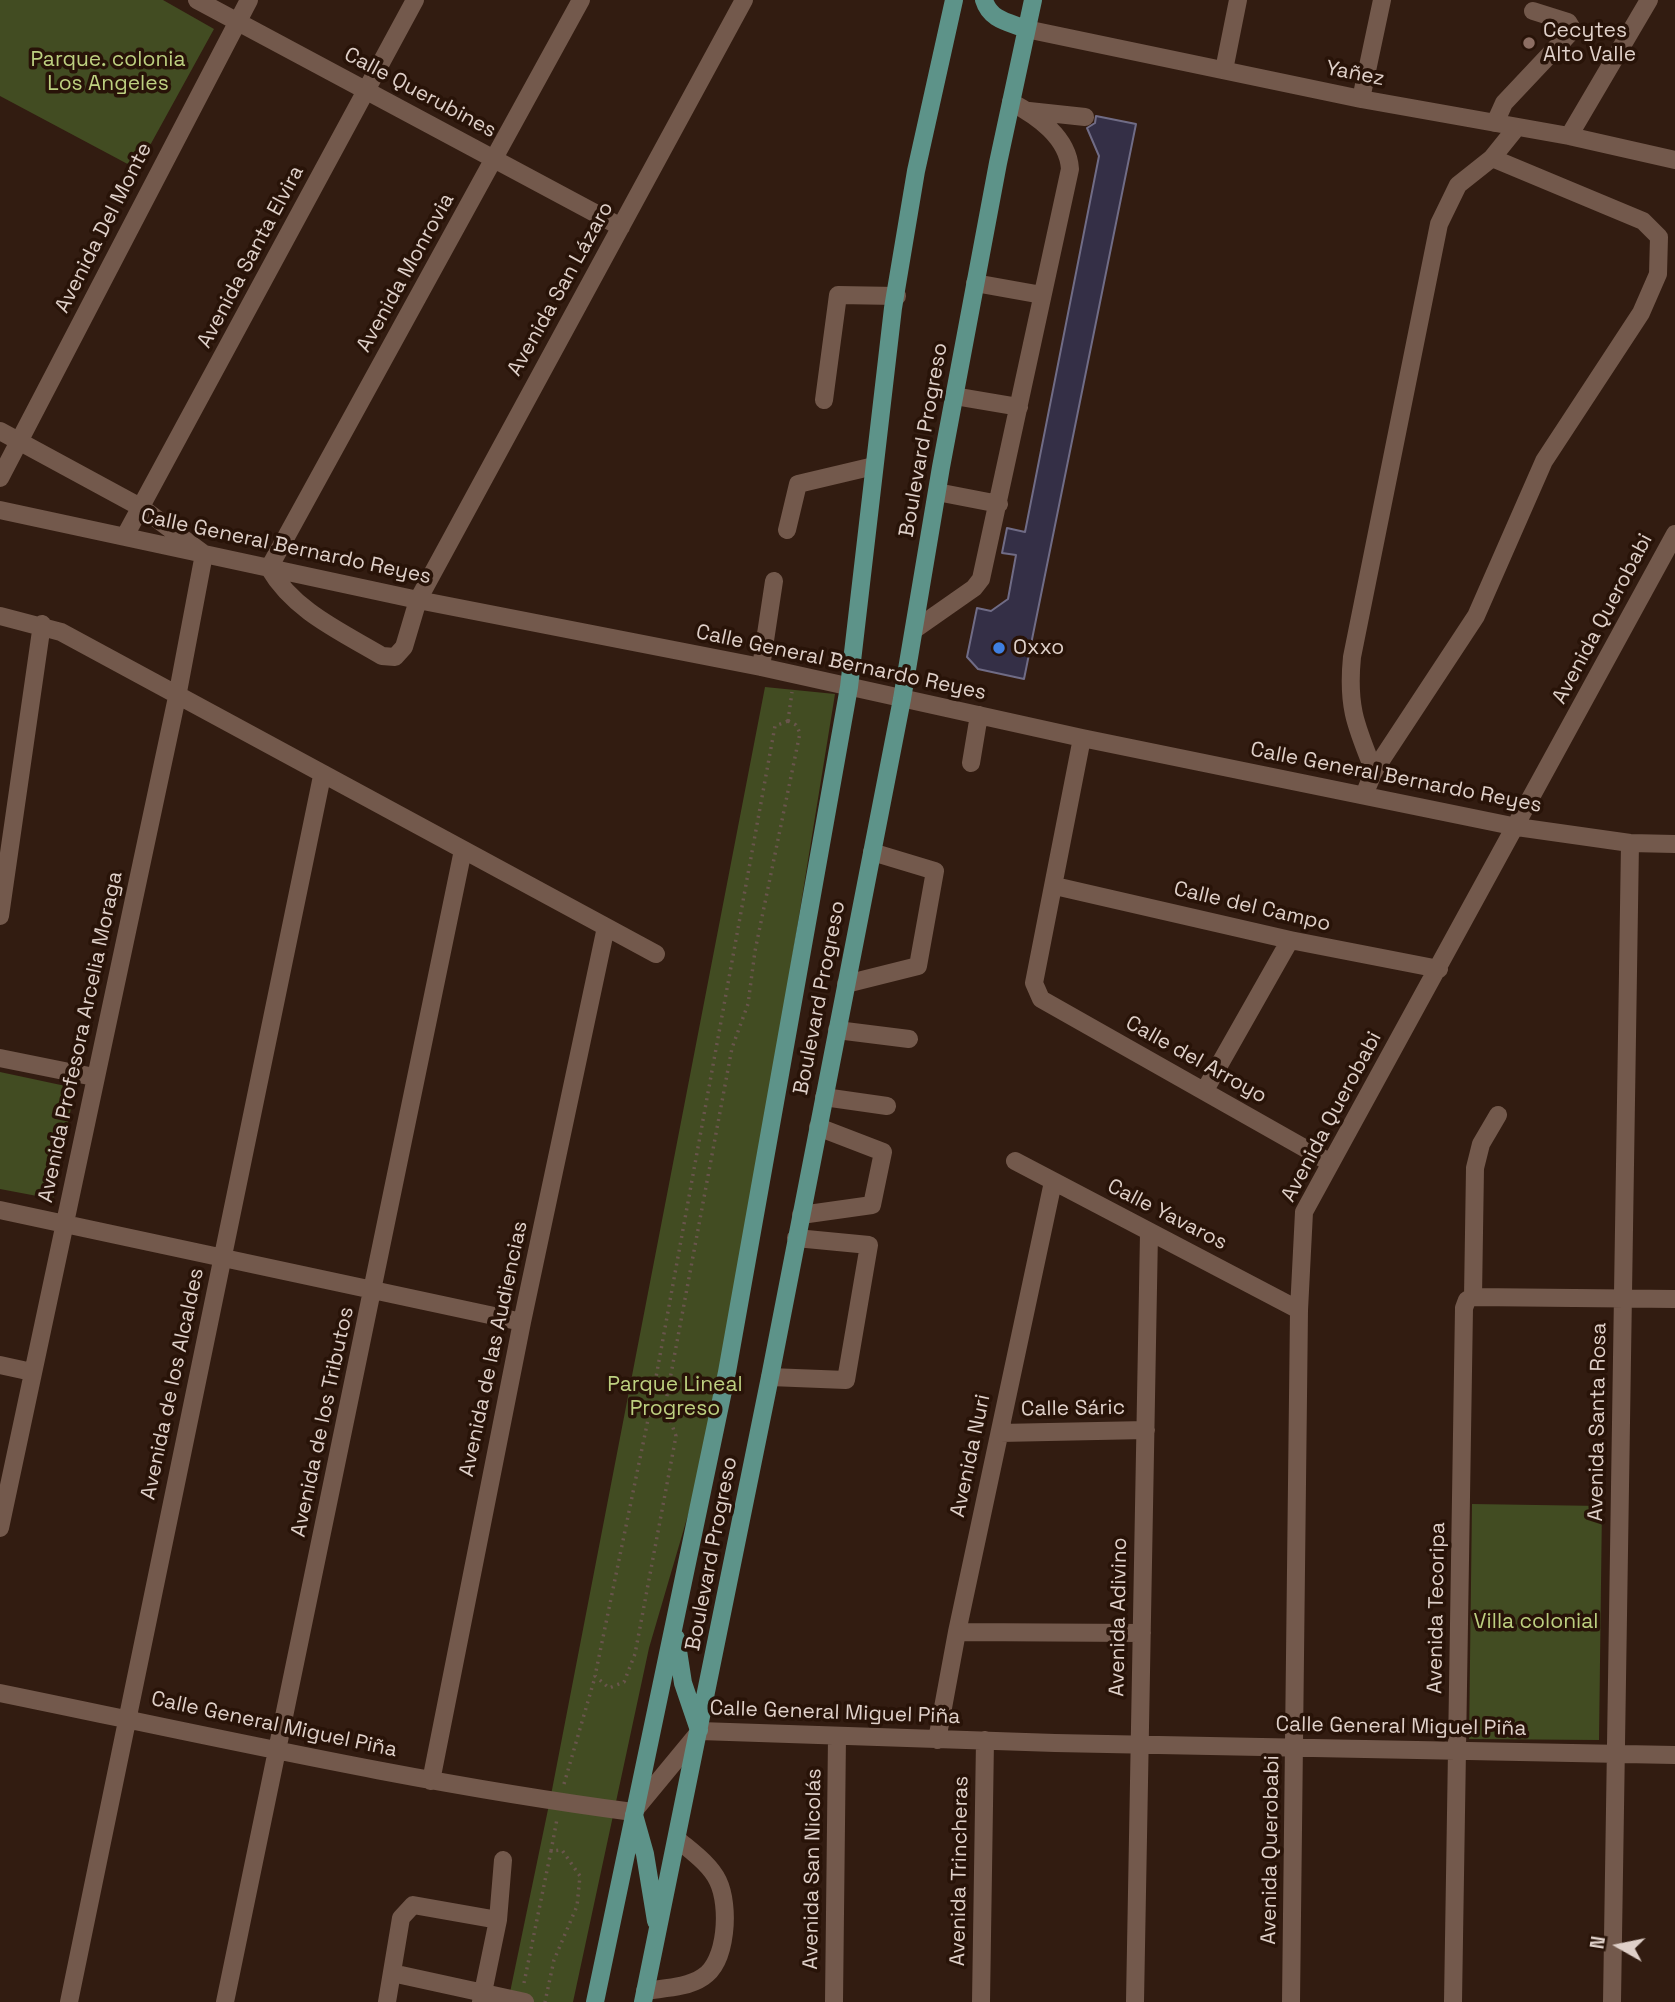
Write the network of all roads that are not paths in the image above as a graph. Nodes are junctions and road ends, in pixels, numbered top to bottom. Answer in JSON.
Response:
{"nodes":[{"id":1,"x":197,"y":0,"type":"edge"},
{"id":2,"x":249,"y":0,"type":"edge"},
{"id":3,"x":415,"y":0,"type":"edge"},
{"id":4,"x":582,"y":0,"type":"edge"},
{"id":5,"x":744,"y":0,"type":"edge"},
{"id":6,"x":954,"y":0,"type":"edge"},
{"id":7,"x":984,"y":0,"type":"edge"},
{"id":8,"x":1033,"y":0,"type":"edge"},
{"id":9,"x":1238,"y":0,"type":"edge"},
{"id":10,"x":1381,"y":0,"type":"edge"},
{"id":11,"x":1649,"y":0,"type":"edge"},
{"id":12,"x":1533,"y":12,"type":"dead end"},
{"id":13,"x":237,"y":22,"type":"junction"},
{"id":14,"x":1026,"y":29,"type":"junction"},
{"id":15,"x":1224,"y":70,"type":"junction"},
{"id":16,"x":367,"y":90,"type":"junction"},
{"id":17,"x":1361,"y":99,"type":"junction"},
{"id":18,"x":1011,"y":102,"type":"junction"},
{"id":19,"x":1028,"y":111,"type":"junction"},
{"id":20,"x":1085,"y":117,"type":"dead end"},
{"id":21,"x":1495,"y":123,"type":"junction"},
{"id":22,"x":1517,"y":127,"type":"junction"},
{"id":23,"x":1569,"y":136,"type":"junction"},
{"id":24,"x":1492,"y":158,"type":"junction"},
{"id":25,"x":495,"y":159,"type":"junction"},
{"id":26,"x":1675,"y":160,"type":"edge"},
{"id":27,"x":621,"y":227,"type":"junction"},
{"id":28,"x":975,"y":283,"type":"junction"},
{"id":29,"x":1042,"y":295,"type":"junction"},
{"id":30,"x":897,"y":296,"type":"junction"},
{"id":31,"x":954,"y":396,"type":"junction"},
{"id":32,"x":824,"y":400,"type":"dead end"},
{"id":33,"x":1019,"y":407,"type":"junction"},
{"id":34,"x":0,"y":431,"type":"edge"},
{"id":35,"x":19,"y":441,"type":"junction"},
{"id":36,"x":874,"y":466,"type":"junction"},
{"id":37,"x":0,"y":478,"type":"edge"},
{"id":38,"x":937,"y":492,"type":"junction"},
{"id":39,"x":999,"y":504,"type":"junction"},
{"id":40,"x":142,"y":508,"type":"junction"},
{"id":41,"x":0,"y":510,"type":"edge"},
{"id":42,"x":786,"y":530,"type":"dead end"},
{"id":43,"x":1675,"y":534,"type":"edge"},
{"id":44,"x":125,"y":536,"type":"junction"},
{"id":45,"x":204,"y":554,"type":"junction"},
{"id":46,"x":269,"y":568,"type":"junction"},
{"id":47,"x":774,"y":581,"type":"dead end"},
{"id":48,"x":418,"y":600,"type":"junction"},
{"id":49,"x":0,"y":616,"type":"edge"},
{"id":50,"x":42,"y":624,"type":"junction"},
{"id":51,"x":914,"y":630,"type":"junction"},
{"id":52,"x":761,"y":667,"type":"junction"},
{"id":53,"x":849,"y":687,"type":"junction"},
{"id":54,"x":177,"y":697,"type":"junction"},
{"id":55,"x":902,"y":699,"type":"junction"},
{"id":56,"x":979,"y":715,"type":"junction"},
{"id":57,"x":1082,"y":738,"type":"junction"},
{"id":58,"x":971,"y":763,"type":"dead end"},
{"id":59,"x":1374,"y":771,"type":"junction"},
{"id":60,"x":322,"y":776,"type":"junction"},
{"id":61,"x":1364,"y":795,"type":"junction"},
{"id":62,"x":1517,"y":827,"type":"junction"},
{"id":63,"x":1630,"y":843,"type":"junction"},
{"id":64,"x":1675,"y":844,"type":"edge"},
{"id":65,"x":463,"y":850,"type":"junction"},
{"id":66,"x":872,"y":852,"type":"junction"},
{"id":67,"x":1055,"y":886,"type":"junction"},
{"id":68,"x":0,"y":916,"type":"edge"},
{"id":69,"x":606,"y":927,"type":"junction"},
{"id":70,"x":1290,"y":940,"type":"junction"},
{"id":71,"x":656,"y":954,"type":"dead end"},
{"id":72,"x":1439,"y":969,"type":"junction"},
{"id":73,"x":846,"y":984,"type":"junction"},
{"id":74,"x":837,"y":1030,"type":"junction"},
{"id":75,"x":909,"y":1039,"type":"dead end"},
{"id":76,"x":0,"y":1058,"type":"edge"},
{"id":77,"x":94,"y":1077,"type":"junction"},
{"id":78,"x":1205,"y":1090,"type":"junction"},
{"id":79,"x":824,"y":1097,"type":"junction"},
{"id":80,"x":887,"y":1106,"type":"dead end"},
{"id":81,"x":1498,"y":1115,"type":"dead end"},
{"id":82,"x":818,"y":1127,"type":"junction"},
{"id":83,"x":1015,"y":1161,"type":"dead end"},
{"id":84,"x":1329,"y":1162,"type":"junction"},
{"id":85,"x":1053,"y":1182,"type":"junction"},
{"id":86,"x":0,"y":1210,"type":"edge"},
{"id":87,"x":801,"y":1215,"type":"junction"},
{"id":88,"x":65,"y":1224,"type":"junction"},
{"id":89,"x":1149,"y":1233,"type":"junction"},
{"id":90,"x":796,"y":1238,"type":"junction"},
{"id":91,"x":223,"y":1256,"type":"junction"},
{"id":92,"x":374,"y":1288,"type":"junction"},
{"id":93,"x":1470,"y":1299,"type":"junction"},
{"id":94,"x":1624,"y":1299,"type":"junction"},
{"id":95,"x":1675,"y":1299,"type":"edge"},
{"id":96,"x":1299,"y":1310,"type":"junction"},
{"id":97,"x":522,"y":1322,"type":"junction"},
{"id":98,"x":0,"y":1365,"type":"edge"},
{"id":99,"x":33,"y":1372,"type":"junction"},
{"id":100,"x":770,"y":1377,"type":"junction"},
{"id":101,"x":1146,"y":1430,"type":"junction"},
{"id":102,"x":999,"y":1433,"type":"junction"},
{"id":103,"x":1,"y":1522,"type":"edge"},
{"id":104,"x":675,"y":1628,"type":"junction"},
{"id":105,"x":957,"y":1632,"type":"junction"},
{"id":106,"x":1142,"y":1633,"type":"junction"},
{"id":107,"x":0,"y":1693,"type":"edge"},
{"id":108,"x":127,"y":1719,"type":"junction"},
{"id":109,"x":699,"y":1731,"type":"junction"},
{"id":110,"x":836,"y":1736,"type":"junction"},
{"id":111,"x":937,"y":1740,"type":"junction"},
{"id":112,"x":985,"y":1740,"type":"junction"},
{"id":113,"x":1139,"y":1744,"type":"junction"},
{"id":114,"x":1296,"y":1748,"type":"junction"},
{"id":115,"x":277,"y":1750,"type":"junction"},
{"id":116,"x":1456,"y":1751,"type":"junction"},
{"id":117,"x":1617,"y":1754,"type":"junction"},
{"id":118,"x":1675,"y":1755,"type":"edge"},
{"id":119,"x":431,"y":1781,"type":"junction"},
{"id":120,"x":633,"y":1812,"type":"junction"},
{"id":121,"x":677,"y":1839,"type":"junction"},
{"id":122,"x":503,"y":1860,"type":"dead end"},
{"id":123,"x":498,"y":1920,"type":"junction"},
{"id":124,"x":657,"y":1932,"type":"junction"},
{"id":125,"x":392,"y":1973,"type":"junction"},
{"id":126,"x":644,"y":1996,"type":"edge"},
{"id":127,"x":482,"y":1998,"type":"edge"},
{"id":128,"x":69,"y":2002,"type":"edge"},
{"id":129,"x":225,"y":2002,"type":"edge"},
{"id":130,"x":387,"y":2002,"type":"edge"},
{"id":131,"x":522,"y":2002,"type":"edge"},
{"id":132,"x":595,"y":2002,"type":"edge"},
{"id":133,"x":834,"y":2002,"type":"edge"},
{"id":134,"x":981,"y":2002,"type":"edge"},
{"id":135,"x":1135,"y":2002,"type":"edge"},
{"id":136,"x":1291,"y":2002,"type":"edge"},
{"id":137,"x":1452,"y":2002,"type":"edge"},
{"id":138,"x":1612,"y":2002,"type":"edge"}],
"edges":[{"from":1,"to":13,"type":"street","name":"Calle Querubines"},
{"from":2,"to":13,"type":"street","name":"Avenida Del Monte"},
{"from":3,"to":16,"type":"street","name":"Avenida Santa Elvira"},
{"from":4,"to":25,"type":"street","name":"Avenida Monrovia"},
{"from":5,"to":27,"type":"street","name":"Avenida San Lázaro"},
{"from":6,"to":30,"type":"main road","name":"Boulevard Progreso"},
{"from":7,"to":14,"type":"main road"},
{"from":8,"to":14,"type":"main road","name":"Boulevard Progreso"},
{"from":9,"to":15,"type":"street"},
{"from":10,"to":17,"type":"street"},
{"from":11,"to":23,"type":"street"},
{"from":12,"to":21,"type":"street"},
{"from":13,"to":16,"type":"street","name":"Calle Querubines"},
{"from":13,"to":35,"type":"street","name":"Avenida Del Monte"},
{"from":14,"to":15,"type":"street","name":"Yañez"},
{"from":14,"to":18,"type":"main road","name":"Boulevard Progreso"},
{"from":15,"to":17,"type":"street","name":"Yañez"},
{"from":16,"to":25,"type":"street","name":"Calle Querubines"},
{"from":16,"to":40,"type":"street","name":"Avenida Santa Elvira"},
{"from":17,"to":21,"type":"street","name":"Yañez"},
{"from":18,"to":19,"type":"street"},
{"from":18,"to":28,"type":"main road","name":"Boulevard Progreso"},
{"from":19,"to":20,"type":"street"},
{"from":19,"to":29,"type":"street"},
{"from":21,"to":22,"type":"street","name":"Yañez"},
{"from":22,"to":23,"type":"street","name":"Yañez"},
{"from":22,"to":24,"type":"street"},
{"from":23,"to":26,"type":"street","name":"Yañez"},
{"from":24,"to":59,"type":"street"},
{"from":24,"to":59,"type":"street"},
{"from":25,"to":27,"type":"street","name":"Calle Querubines"},
{"from":25,"to":46,"type":"street","name":"Avenida Monrovia"},
{"from":27,"to":48,"type":"street","name":"Avenida San Lázaro"},
{"from":28,"to":29,"type":"street"},
{"from":28,"to":31,"type":"main road","name":"Boulevard Progreso"},
{"from":29,"to":33,"type":"street"},
{"from":30,"to":32,"type":"street"},
{"from":30,"to":36,"type":"main road","name":"Boulevard Progreso"},
{"from":31,"to":33,"type":"street"},
{"from":31,"to":38,"type":"main road","name":"Boulevard Progreso"},
{"from":33,"to":39,"type":"street"},
{"from":34,"to":35,"type":"street"},
{"from":35,"to":37,"type":"street","name":"Avenida Del Monte"},
{"from":35,"to":40,"type":"street"},
{"from":36,"to":42,"type":"street"},
{"from":36,"to":53,"type":"main road","name":"Boulevard Progreso"},
{"from":38,"to":39,"type":"street"},
{"from":38,"to":51,"type":"main road","name":"Boulevard Progreso"},
{"from":39,"to":51,"type":"street"},
{"from":40,"to":44,"type":"street","name":"Avenida Santa Elvira"},
{"from":40,"to":45,"type":"street"},
{"from":41,"to":44,"type":"street","name":"Calle General Bernardo Reyes"},
{"from":43,"to":62,"type":"street","name":"Avenida Querobabi"},
{"from":44,"to":45,"type":"street","name":"Calle General Bernardo Reyes"},
{"from":45,"to":46,"type":"street","name":"Calle General Bernardo Reyes"},
{"from":45,"to":54,"type":"street","name":"Avenida Profesora Arcelia Moraga"},
{"from":46,"to":48,"type":"street","name":"Calle General Bernardo Reyes"},
{"from":46,"to":48,"type":"street","name":"Avenida San Lázaro"},
{"from":47,"to":52,"type":"street"},
{"from":48,"to":52,"type":"street","name":"Calle General Bernardo Reyes"},
{"from":49,"to":50,"type":"street"},
{"from":50,"to":54,"type":"street"},
{"from":50,"to":68,"type":"street"},
{"from":51,"to":55,"type":"main road","name":"Boulevard Progreso"},
{"from":52,"to":53,"type":"street","name":"Calle General Bernardo Reyes"},
{"from":53,"to":55,"type":"street","name":"Calle General Bernardo Reyes"},
{"from":53,"to":104,"type":"main road","name":"Boulevard Progreso"},
{"from":54,"to":60,"type":"street"},
{"from":54,"to":77,"type":"street","name":"Avenida Profesora Arcelia Moraga"},
{"from":55,"to":56,"type":"street","name":"Calle General Bernardo Reyes"},
{"from":55,"to":66,"type":"main road","name":"Boulevard Progreso"},
{"from":56,"to":57,"type":"street","name":"Calle General Bernardo Reyes"},
{"from":56,"to":58,"type":"street"},
{"from":57,"to":61,"type":"street","name":"Calle General Bernardo Reyes"},
{"from":57,"to":67,"type":"street"},
{"from":59,"to":61,"type":"street"},
{"from":60,"to":65,"type":"street"},
{"from":60,"to":91,"type":"street","name":"Avenida de los Alcaldes"},
{"from":61,"to":62,"type":"street","name":"Calle General Bernardo Reyes"},
{"from":62,"to":63,"type":"street","name":"Calle General Bernardo Reyes"},
{"from":62,"to":72,"type":"street","name":"Avenida Querobabi"},
{"from":63,"to":64,"type":"street","name":"Calle General Bernardo Reyes"},
{"from":63,"to":94,"type":"street","name":"Avenida Santa Rosa"},
{"from":65,"to":69,"type":"street"},
{"from":65,"to":92,"type":"street","name":"Avenida de los Tributos"},
{"from":66,"to":73,"type":"main road","name":"Boulevard Progreso"},
{"from":66,"to":73,"type":"street"},
{"from":67,"to":70,"type":"street","name":"Calle del Campo"},
{"from":67,"to":78,"type":"street","name":"Calle del Arroyo"},
{"from":69,"to":71,"type":"street"},
{"from":69,"to":97,"type":"street","name":"Avenida de las Audiencias"},
{"from":70,"to":72,"type":"street","name":"Calle del Campo"},
{"from":70,"to":78,"type":"street"},
{"from":72,"to":84,"type":"street","name":"Avenida Querobabi"},
{"from":73,"to":74,"type":"main road","name":"Boulevard Progreso"},
{"from":74,"to":75,"type":"street"},
{"from":74,"to":79,"type":"main road","name":"Boulevard Progreso"},
{"from":76,"to":77,"type":"street"},
{"from":77,"to":88,"type":"street","name":"Avenida Profesora Arcelia Moraga"},
{"from":78,"to":84,"type":"street","name":"Calle del Arroyo"},
{"from":79,"to":80,"type":"street"},
{"from":79,"to":82,"type":"main road","name":"Boulevard Progreso"},
{"from":81,"to":93,"type":"street","name":"Avenida Tecoripa"},
{"from":82,"to":87,"type":"main road","name":"Boulevard Progreso"},
{"from":82,"to":87,"type":"street"},
{"from":83,"to":85,"type":"street","name":"Calle Yavaros"},
{"from":84,"to":96,"type":"street","name":"Avenida Querobabi"},
{"from":85,"to":89,"type":"street","name":"Calle Yavaros"},
{"from":85,"to":102,"type":"street","name":"Avenida Nuri"},
{"from":86,"to":88,"type":"street"},
{"from":87,"to":90,"type":"main road","name":"Boulevard Progreso"},
{"from":88,"to":91,"type":"street"},
{"from":88,"to":99,"type":"street","name":"Avenida Profesora Arcelia Moraga"},
{"from":89,"to":96,"type":"street","name":"Calle Yavaros"},
{"from":89,"to":101,"type":"street","name":"Avenida Adivino"},
{"from":90,"to":100,"type":"main road","name":"Boulevard Progreso"},
{"from":90,"to":100,"type":"street"},
{"from":91,"to":92,"type":"street"},
{"from":91,"to":108,"type":"street","name":"Avenida de los Alcaldes"},
{"from":92,"to":97,"type":"street"},
{"from":92,"to":115,"type":"street","name":"Avenida de los Tributos"},
{"from":93,"to":94,"type":"street"},
{"from":93,"to":116,"type":"street","name":"Avenida Tecoripa"},
{"from":94,"to":95,"type":"street"},
{"from":94,"to":117,"type":"street","name":"Avenida Santa Rosa"},
{"from":96,"to":114,"type":"street","name":"Avenida Querobabi"},
{"from":97,"to":119,"type":"street","name":"Avenida de las Audiencias"},
{"from":98,"to":99,"type":"street"},
{"from":99,"to":103,"type":"street","name":"Avenida Profesora Arcelia Moraga"},
{"from":100,"to":109,"type":"main road","name":"Boulevard Progreso"},
{"from":101,"to":102,"type":"street","name":"Calle Sáric"},
{"from":101,"to":106,"type":"street","name":"Avenida Adivino"},
{"from":102,"to":105,"type":"street","name":"Avenida Nuri"},
{"from":104,"to":109,"type":"main road"},
{"from":104,"to":120,"type":"main road","name":"Boulevard Progreso"},
{"from":105,"to":106,"type":"street"},
{"from":105,"to":111,"type":"street","name":"Avenida Nuri"},
{"from":106,"to":113,"type":"street","name":"Avenida Adivino"},
{"from":107,"to":108,"type":"street","name":"Calle General Miguel Piña"},
{"from":108,"to":115,"type":"street","name":"Calle General Miguel Piña"},
{"from":108,"to":128,"type":"street","name":"Avenida de los Alcaldes"},
{"from":109,"to":110,"type":"street","name":"Calle General Miguel Piña"},
{"from":109,"to":120,"type":"street","name":"Calle General Miguel Piña"},
{"from":109,"to":121,"type":"main road","name":"Boulevard Progreso"},
{"from":110,"to":111,"type":"street","name":"Calle General Miguel Piña"},
{"from":110,"to":133,"type":"street","name":"Avenida San Nicolás"},
{"from":111,"to":112,"type":"street","name":"Calle General Miguel Piña"},
{"from":112,"to":113,"type":"street","name":"Calle General Miguel Piña"},
{"from":112,"to":134,"type":"street","name":"Avenida Trincheras"},
{"from":113,"to":114,"type":"street","name":"Calle General Miguel Piña"},
{"from":113,"to":135,"type":"street","name":"Avenida Adivino"},
{"from":114,"to":116,"type":"street","name":"Calle General Miguel Piña"},
{"from":114,"to":136,"type":"street","name":"Avenida Querobabi"},
{"from":115,"to":119,"type":"street","name":"Calle General Miguel Piña"},
{"from":115,"to":129,"type":"street","name":"Avenida de los Tributos"},
{"from":116,"to":117,"type":"street","name":"Calle General Miguel Piña"},
{"from":116,"to":137,"type":"street","name":"Avenida Tecoripa"},
{"from":117,"to":118,"type":"street","name":"Calle General Miguel Piña"},
{"from":117,"to":138,"type":"street","name":"Avenida Santa Rosa"},
{"from":119,"to":120,"type":"street","name":"Calle General Miguel Piña"},
{"from":120,"to":124,"type":"main road"},
{"from":120,"to":132,"type":"main road","name":"Boulevard Progreso"},
{"from":121,"to":124,"type":"main road","name":"Boulevard Progreso"},
{"from":121,"to":126,"type":"street"},
{"from":122,"to":123,"type":"street"},
{"from":123,"to":125,"type":"street"},
{"from":123,"to":127,"type":"street"},
{"from":124,"to":126,"type":"main road","name":"Boulevard Progreso"},
{"from":125,"to":127,"type":"street"},
{"from":125,"to":130,"type":"street"},
{"from":127,"to":131,"type":"street"}]}
